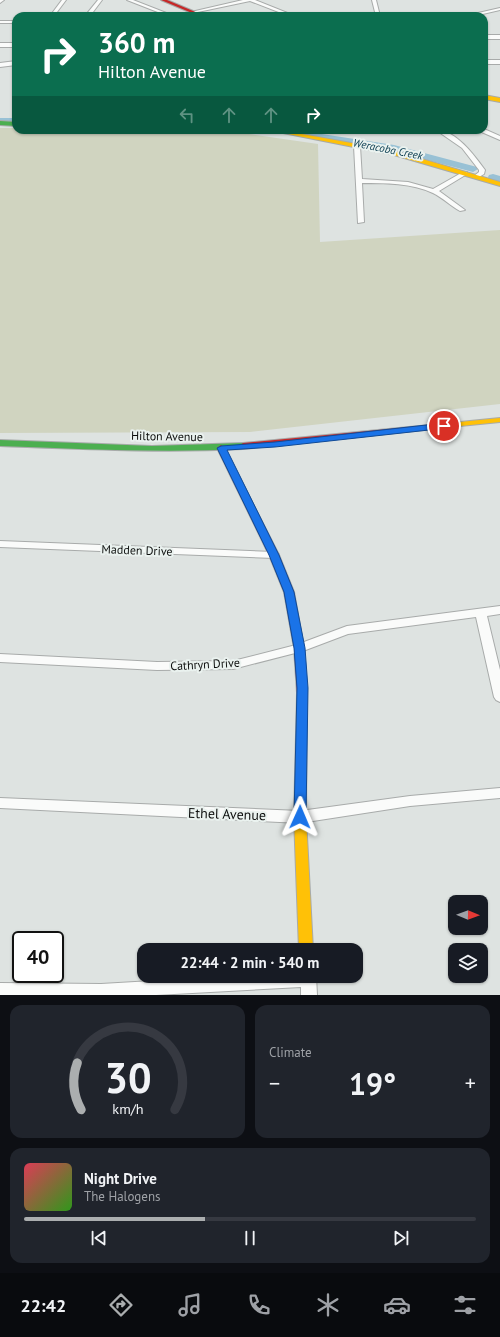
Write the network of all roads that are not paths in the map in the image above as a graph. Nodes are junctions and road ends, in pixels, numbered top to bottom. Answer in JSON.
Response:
{"nodes":[{"id":1,"x":2,"y":0,"type":"edge"},
{"id":2,"x":64,"y":0,"type":"edge"},
{"id":3,"x":100,"y":0,"type":"edge"},
{"id":4,"x":130,"y":0,"type":"edge"},
{"id":5,"x":163,"y":0,"type":"edge"},
{"id":6,"x":251,"y":0,"type":"edge"},
{"id":7,"x":374,"y":0,"type":"edge"},
{"id":8,"x":0,"y":2,"type":"edge"},
{"id":9,"x":500,"y":10,"type":"edge"},
{"id":10,"x":55,"y":12,"type":"edge"},
{"id":11,"x":90,"y":12,"type":"edge"},
{"id":12,"x":162,"y":12,"type":"edge"},
{"id":13,"x":193,"y":12,"type":"joint"},
{"id":14,"x":282,"y":12,"type":"edge"},
{"id":15,"x":377,"y":12,"type":"edge"},
{"id":16,"x":488,"y":12,"type":"edge"},
{"id":17,"x":0,"y":22,"type":"edge"},
{"id":18,"x":12,"y":22,"type":"edge"},
{"id":19,"x":488,"y":37,"type":"edge"},
{"id":20,"x":500,"y":37,"type":"edge"},
{"id":21,"x":0,"y":45,"type":"edge"},
{"id":22,"x":12,"y":45,"type":"edge"},
{"id":23,"x":488,"y":62,"type":"edge"},
{"id":24,"x":499,"y":63,"type":"edge"},
{"id":25,"x":12,"y":64,"type":"edge"},
{"id":26,"x":0,"y":65,"type":"edge"},
{"id":27,"x":488,"y":98,"type":"edge"},
{"id":28,"x":500,"y":100,"type":"edge"},
{"id":29,"x":0,"y":123,"type":"edge"},
{"id":30,"x":12,"y":124,"type":"edge"},
{"id":31,"x":488,"y":133,"type":"edge"},
{"id":32,"x":292,"y":134,"type":"edge"},
{"id":33,"x":446,"y":134,"type":"edge"},
{"id":34,"x":500,"y":138,"type":"edge"},
{"id":35,"x":357,"y":146,"type":"junction"},
{"id":36,"x":465,"y":173,"type":"junction"},
{"id":37,"x":477,"y":176,"type":"junction"},
{"id":38,"x":359,"y":181,"type":"junction"},
{"id":39,"x":500,"y":184,"type":"edge"},
{"id":40,"x":434,"y":191,"type":"junction"},
{"id":41,"x":462,"y":210,"type":"dead end"},
{"id":42,"x":360,"y":222,"type":"dead end"},
{"id":43,"x":500,"y":420,"type":"edge"},
{"id":44,"x":0,"y":444,"type":"edge"},
{"id":45,"x":221,"y":448,"type":"junction"},
{"id":46,"x":0,"y":544,"type":"edge"},
{"id":47,"x":274,"y":555,"type":"junction"},
{"id":48,"x":500,"y":610,"type":"edge"},
{"id":49,"x":481,"y":612,"type":"junction"},
{"id":50,"x":299,"y":648,"type":"junction"},
{"id":51,"x":0,"y":658,"type":"edge"},
{"id":52,"x":500,"y":697,"type":"edge"},
{"id":53,"x":500,"y":792,"type":"edge"},
{"id":54,"x":0,"y":803,"type":"edge"},
{"id":55,"x":300,"y":817,"type":"junction"},
{"id":56,"x":306,"y":943,"type":"edge"},
{"id":57,"x":228,"y":983,"type":"edge"},
{"id":58,"x":308,"y":983,"type":"edge"},
{"id":59,"x":0,"y":990,"type":"edge"},
{"id":60,"x":309,"y":995,"type":"edge"}],
"edges":[{"from":1,"to":8,"type":"street"},
{"from":2,"to":10,"type":"street"},
{"from":3,"to":11,"type":"street"},
{"from":4,"to":12,"type":"street"},
{"from":5,"to":13,"type":"street"},
{"from":6,"to":13,"type":"street"},
{"from":6,"to":14,"type":"street"},
{"from":7,"to":15,"type":"street"},
{"from":9,"to":16,"type":"street"},
{"from":17,"to":18,"type":"street"},
{"from":19,"to":20,"type":"street"},
{"from":21,"to":22,"type":"street"},
{"from":23,"to":24,"type":"street"},
{"from":25,"to":26,"type":"street"},
{"from":27,"to":28,"type":"street"},
{"from":29,"to":30,"type":"street"},
{"from":31,"to":34,"type":"street"},
{"from":32,"to":35,"type":"street"},
{"from":33,"to":37,"type":"street"},
{"from":35,"to":36,"type":"street"},
{"from":35,"to":38,"type":"street"},
{"from":36,"to":37,"type":"street"},
{"from":36,"to":40,"type":"street"},
{"from":37,"to":39,"type":"street"},
{"from":38,"to":40,"type":"street"},
{"from":38,"to":42,"type":"street"},
{"from":40,"to":41,"type":"street"},
{"from":43,"to":45,"type":"street","name":"Hilton Avenue"},
{"from":44,"to":45,"type":"street","name":"Hilton Avenue"},
{"from":45,"to":47,"type":"street"},
{"from":46,"to":47,"type":"street","name":"Madden Drive"},
{"from":47,"to":50,"type":"street"},
{"from":48,"to":49,"type":"street","name":"Cathryn Drive"},
{"from":49,"to":50,"type":"street","name":"Cathryn Drive"},
{"from":49,"to":52,"type":"street"},
{"from":50,"to":51,"type":"street","name":"Cathryn Drive"},
{"from":50,"to":55,"type":"street"},
{"from":53,"to":55,"type":"street","name":"Ethel Avenue"},
{"from":54,"to":55,"type":"street","name":"Ethel Avenue"},
{"from":55,"to":56,"type":"street"},
{"from":57,"to":59,"type":"street"},
{"from":58,"to":60,"type":"street"}]}
